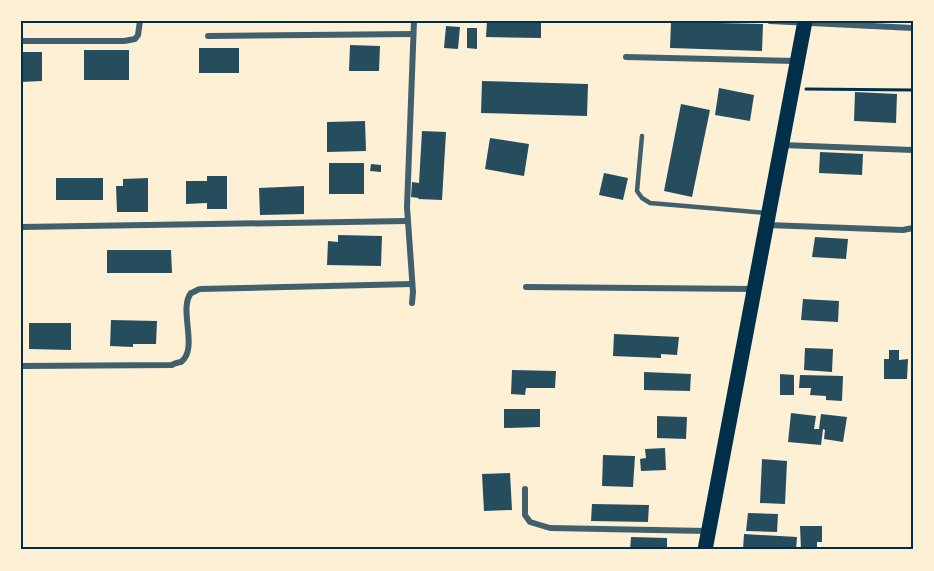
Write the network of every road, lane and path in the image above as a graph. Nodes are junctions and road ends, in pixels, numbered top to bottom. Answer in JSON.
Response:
{"nodes":[{"id":1,"x":140,"y":21,"type":"edge"},
{"id":2,"x":414,"y":21,"type":"edge"},
{"id":3,"x":770,"y":21,"type":"edge"},
{"id":4,"x":805,"y":22,"type":"edge"},
{"id":5,"x":913,"y":28,"type":"edge"},
{"id":6,"x":413,"y":34,"type":"junction"},
{"id":7,"x":208,"y":36,"type":"dead end"},
{"id":8,"x":21,"y":41,"type":"edge"},
{"id":9,"x":626,"y":57,"type":"dead end"},
{"id":10,"x":798,"y":61,"type":"junction"},
{"id":11,"x":793,"y":89,"type":"junction"},
{"id":12,"x":913,"y":90,"type":"edge"},
{"id":13,"x":642,"y":136,"type":"dead end"},
{"id":14,"x":782,"y":145,"type":"junction"},
{"id":15,"x":913,"y":150,"type":"edge"},
{"id":16,"x":767,"y":219,"type":"junction"},
{"id":17,"x":407,"y":221,"type":"junction"},
{"id":18,"x":21,"y":227,"type":"edge"},
{"id":19,"x":913,"y":228,"type":"edge"},
{"id":20,"x":412,"y":284,"type":"junction"},
{"id":21,"x":526,"y":286,"type":"dead end"},
{"id":22,"x":755,"y":289,"type":"junction"},
{"id":23,"x":412,"y":303,"type":"dead end"},
{"id":24,"x":21,"y":366,"type":"edge"},
{"id":25,"x":525,"y":489,"type":"dead end"},
{"id":26,"x":708,"y":531,"type":"junction"},
{"id":27,"x":705,"y":550,"type":"edge"}],
"edges":[{"from":1,"to":8,"type":"street"},
{"from":2,"to":6,"type":"street"},
{"from":3,"to":4,"type":"street"},
{"from":4,"to":5,"type":"street"},
{"from":4,"to":10,"type":"main road"},
{"from":6,"to":7,"type":"street"},
{"from":6,"to":17,"type":"street"},
{"from":9,"to":10,"type":"street"},
{"from":10,"to":11,"type":"main road"},
{"from":11,"to":12,"type":"path"},
{"from":11,"to":14,"type":"main road"},
{"from":13,"to":16,"type":"lane"},
{"from":14,"to":15,"type":"street"},
{"from":14,"to":16,"type":"main road"},
{"from":16,"to":19,"type":"street"},
{"from":16,"to":22,"type":"main road"},
{"from":17,"to":18,"type":"street"},
{"from":17,"to":20,"type":"street"},
{"from":20,"to":23,"type":"street"},
{"from":20,"to":24,"type":"street"},
{"from":21,"to":22,"type":"street"},
{"from":22,"to":26,"type":"main road"},
{"from":25,"to":26,"type":"street"},
{"from":26,"to":27,"type":"main road"}]}
